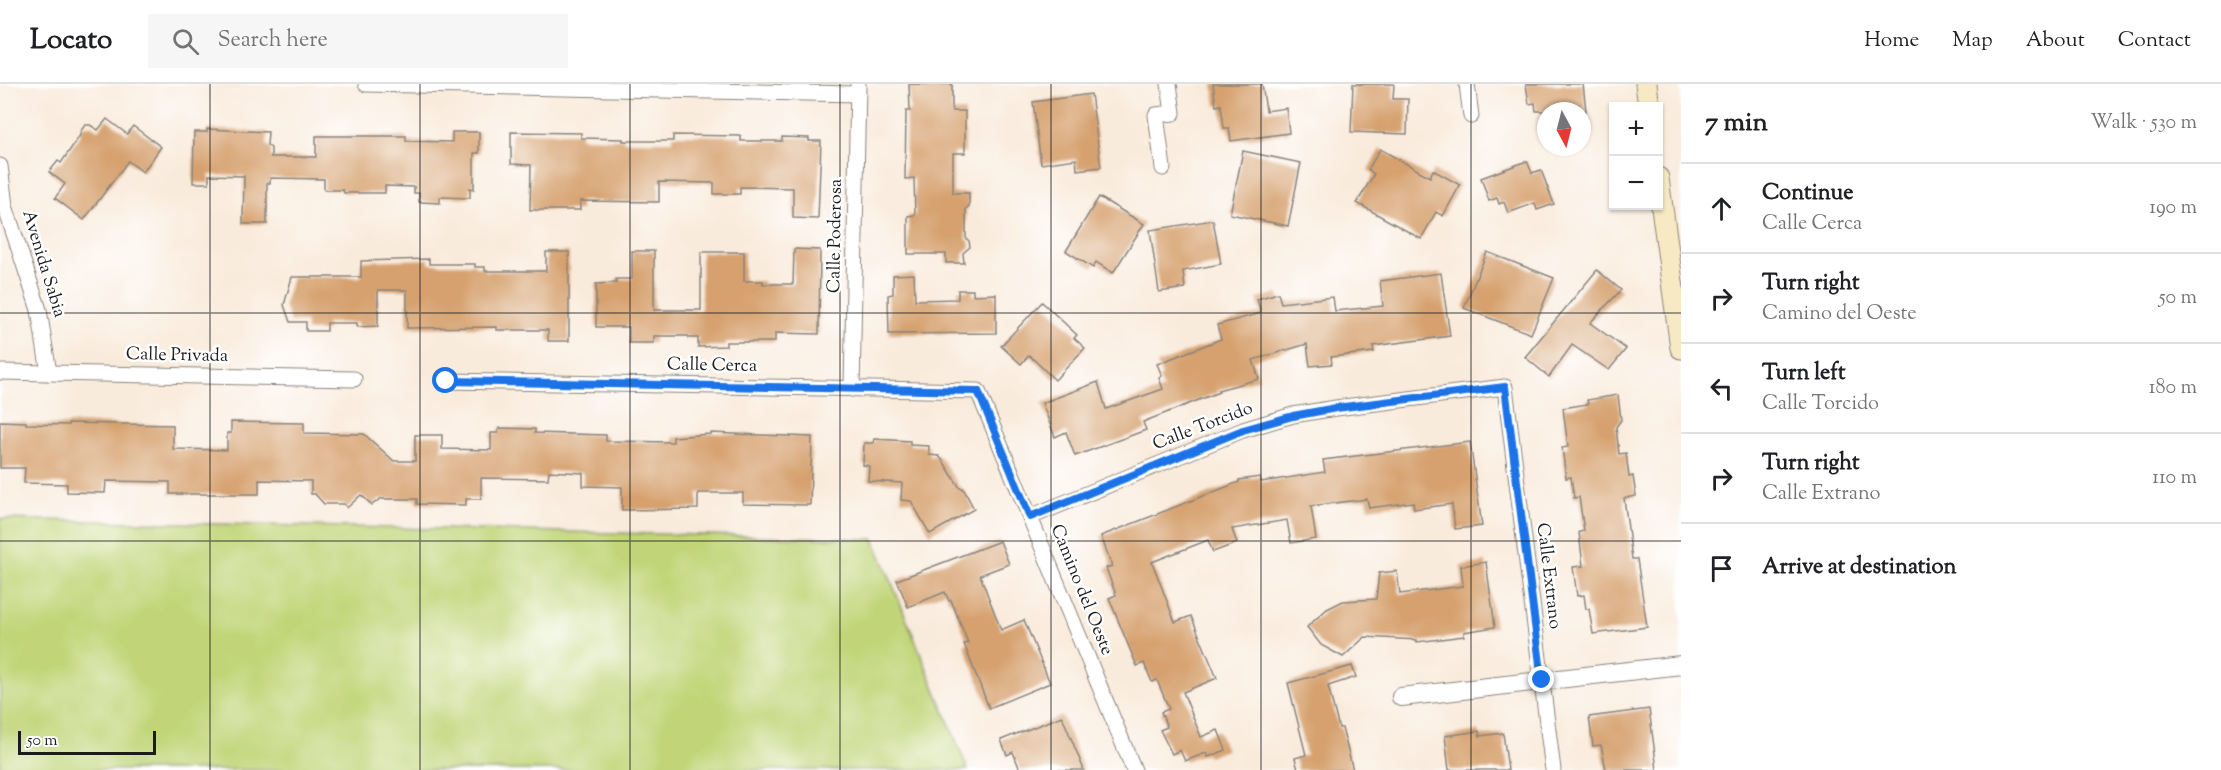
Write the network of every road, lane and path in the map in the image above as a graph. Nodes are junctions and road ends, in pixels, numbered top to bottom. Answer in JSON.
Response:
{"nodes":[{"id":1,"x":366,"y":84,"type":"edge"},
{"id":2,"x":1169,"y":84,"type":"edge"},
{"id":3,"x":1467,"y":84,"type":"edge"},
{"id":4,"x":1646,"y":84,"type":"edge"},
{"id":5,"x":858,"y":89,"type":"edge"},
{"id":6,"x":1648,"y":102,"type":"edge"},
{"id":7,"x":1471,"y":117,"type":"dead end"},
{"id":8,"x":0,"y":166,"type":"edge"},
{"id":9,"x":1163,"y":168,"type":"dead end"},
{"id":10,"x":1663,"y":209,"type":"edge"},
{"id":11,"x":1681,"y":348,"type":"edge"},
{"id":12,"x":0,"y":372,"type":"edge"},
{"id":13,"x":50,"y":373,"type":"junction"},
{"id":14,"x":354,"y":379,"type":"dead end"},
{"id":15,"x":446,"y":381,"type":"dead end"},
{"id":16,"x":1505,"y":387,"type":"joint"},
{"id":17,"x":852,"y":389,"type":"junction"},
{"id":18,"x":978,"y":391,"type":"joint"},
{"id":19,"x":1030,"y":517,"type":"junction"},
{"id":20,"x":1681,"y":665,"type":"edge"},
{"id":21,"x":1542,"y":680,"type":"junction"},
{"id":22,"x":1401,"y":697,"type":"dead end"},
{"id":23,"x":1134,"y":770,"type":"edge"},
{"id":24,"x":1553,"y":770,"type":"edge"}],
"edges":[{"from":1,"to":5,"type":"street"},
{"from":2,"to":9,"type":"street"},
{"from":3,"to":7,"type":"street"},
{"from":4,"to":6,"type":"main road"},
{"from":5,"to":17,"type":"street","name":"Calle Poderosa"},
{"from":8,"to":13,"type":"street","name":"Avenida Sabia"},
{"from":10,"to":11,"type":"main road"},
{"from":12,"to":13,"type":"street","name":"Calle Privada"},
{"from":13,"to":14,"type":"street","name":"Calle Privada"},
{"from":15,"to":17,"type":"street","name":"Calle Cerca"},
{"from":16,"to":19,"type":"street","name":"Calle Torcido"},
{"from":16,"to":21,"type":"street","name":"Calle Extrano"},
{"from":17,"to":18,"type":"street","name":"Calle Cerca"},
{"from":18,"to":19,"type":"street","name":"Camino del Oeste"},
{"from":19,"to":23,"type":"street","name":"Camino del Oeste"},
{"from":20,"to":21,"type":"street"},
{"from":21,"to":22,"type":"street"},
{"from":21,"to":24,"type":"street","name":"Calle Extrano"}]}
